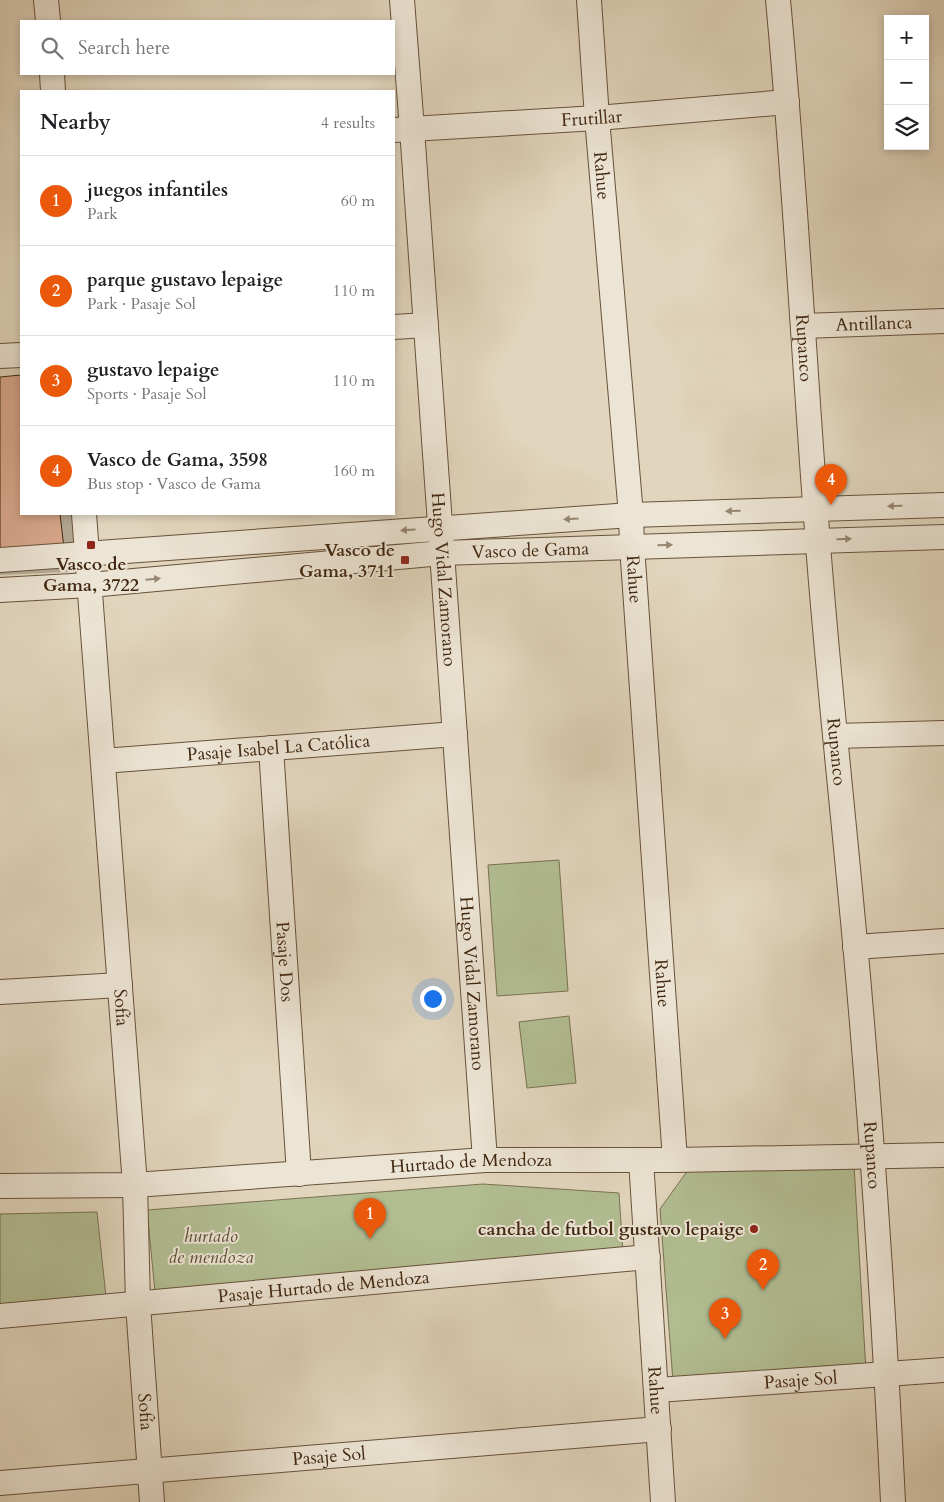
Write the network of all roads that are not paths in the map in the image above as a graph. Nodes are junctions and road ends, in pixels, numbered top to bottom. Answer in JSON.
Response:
{"nodes":[{"id":1,"x":46,"y":0,"type":"edge"},
{"id":2,"x":402,"y":0,"type":"edge"},
{"id":3,"x":589,"y":0,"type":"edge"},
{"id":4,"x":778,"y":0,"type":"edge"},
{"id":5,"x":48,"y":20,"type":"edge"},
{"id":6,"x":52,"y":75,"type":"edge"},
{"id":7,"x":53,"y":90,"type":"edge"},
{"id":8,"x":787,"y":102,"type":"junction"},
{"id":9,"x":597,"y":118,"type":"junction"},
{"id":10,"x":403,"y":130,"type":"edge"},
{"id":11,"x":944,"y":321,"type":"edge"},
{"id":12,"x":426,"y":325,"type":"junction"},
{"id":13,"x":803,"y":326,"type":"junction"},
{"id":14,"x":395,"y":327,"type":"edge"},
{"id":15,"x":20,"y":355,"type":"edge"},
{"id":16,"x":0,"y":356,"type":"edge"},
{"id":17,"x":944,"y":505,"type":"edge"},
{"id":18,"x":816,"y":508,"type":"junction"},
{"id":19,"x":84,"y":515,"type":"edge"},
{"id":20,"x":631,"y":515,"type":"junction"},
{"id":21,"x":441,"y":528,"type":"junction"},
{"id":22,"x":944,"y":537,"type":"edge"},
{"id":23,"x":818,"y":540,"type":"junction"},
{"id":24,"x":632,"y":546,"type":"junction"},
{"id":25,"x":442,"y":553,"type":"junction"},
{"id":26,"x":87,"y":554,"type":"junction"},
{"id":27,"x":0,"y":560,"type":"edge"},
{"id":28,"x":90,"y":585,"type":"junction"},
{"id":29,"x":0,"y":590,"type":"edge"},
{"id":30,"x":944,"y":733,"type":"edge"},
{"id":31,"x":455,"y":734,"type":"junction"},
{"id":32,"x":836,"y":736,"type":"junction"},
{"id":33,"x":271,"y":748,"type":"junction"},
{"id":34,"x":103,"y":762,"type":"junction"},
{"id":35,"x":944,"y":940,"type":"edge"},
{"id":36,"x":855,"y":947,"type":"junction"},
{"id":37,"x":120,"y":985,"type":"junction"},
{"id":38,"x":0,"y":992,"type":"edge"},
{"id":39,"x":944,"y":1155,"type":"edge"},
{"id":40,"x":872,"y":1156,"type":"junction"},
{"id":41,"x":485,"y":1160,"type":"junction"},
{"id":42,"x":641,"y":1160,"type":"junction"},
{"id":43,"x":676,"y":1160,"type":"junction"},
{"id":44,"x":299,"y":1174,"type":"junction"},
{"id":45,"x":134,"y":1185,"type":"junction"},
{"id":46,"x":0,"y":1186,"type":"edge"},
{"id":47,"x":648,"y":1257,"type":"junction"},
{"id":48,"x":138,"y":1304,"type":"junction"},
{"id":49,"x":0,"y":1316,"type":"edge"},
{"id":50,"x":944,"y":1370,"type":"edge"},
{"id":51,"x":886,"y":1375,"type":"junction"},
{"id":52,"x":657,"y":1390,"type":"junction"},
{"id":53,"x":659,"y":1429,"type":"junction"},
{"id":54,"x":149,"y":1470,"type":"junction"},
{"id":55,"x":0,"y":1483,"type":"edge"},
{"id":56,"x":152,"y":1502,"type":"edge"},
{"id":57,"x":663,"y":1502,"type":"edge"},
{"id":58,"x":893,"y":1502,"type":"edge"}],
"edges":[{"from":1,"to":5,"type":"street"},
{"from":2,"to":10,"type":"street","name":"Hugo Vidal Zamorano"},
{"from":3,"to":9,"type":"street","name":"Rahue"},
{"from":4,"to":8,"type":"street","name":"Rupanco"},
{"from":6,"to":7,"type":"street"},
{"from":8,"to":9,"type":"street","name":"Frutillar"},
{"from":8,"to":13,"type":"street","name":"Rupanco"},
{"from":9,"to":10,"type":"street","name":"Frutillar"},
{"from":9,"to":20,"type":"street","name":"Rahue"},
{"from":10,"to":12,"type":"street","name":"Hugo Vidal Zamorano"},
{"from":11,"to":13,"type":"street","name":"Antillanca"},
{"from":12,"to":14,"type":"street"},
{"from":12,"to":21,"type":"street","name":"Hugo Vidal Zamorano"},
{"from":13,"to":18,"type":"street","name":"Rupanco"},
{"from":15,"to":16,"type":"street"},
{"from":17,"to":18,"type":"street","name":"Vasco de Gama","one_way":true},
{"from":18,"to":20,"type":"street","name":"Vasco de Gama","one_way":true},
{"from":18,"to":23,"type":"street","name":"Rupanco"},
{"from":19,"to":26,"type":"street","name":"Sofía"},
{"from":20,"to":21,"type":"street","name":"Vasco de Gama","one_way":true},
{"from":20,"to":24,"type":"street","name":"Rahue"},
{"from":21,"to":25,"type":"street","name":"Hugo Vidal Zamorano"},
{"from":21,"to":26,"type":"street","name":"Vasco de Gama","one_way":true},
{"from":23,"to":22,"type":"street","name":"Vasco de Gama","one_way":true},
{"from":24,"to":23,"type":"street","name":"Vasco de Gama","one_way":true},
{"from":23,"to":32,"type":"street","name":"Rupanco"},
{"from":24,"to":25,"type":"street","name":"Vasco de Gama"},
{"from":24,"to":43,"type":"street","name":"Rahue"},
{"from":28,"to":25,"type":"street","name":"Vasco de Gama","one_way":true},
{"from":25,"to":31,"type":"street","name":"Hugo Vidal Zamorano"},
{"from":26,"to":27,"type":"street","name":"Vasco de Gama"},
{"from":26,"to":28,"type":"street","name":"Sofía"},
{"from":28,"to":29,"type":"street","name":"Vasco de Gama"},
{"from":28,"to":34,"type":"street","name":"Sofía"},
{"from":30,"to":32,"type":"street"},
{"from":31,"to":33,"type":"street","name":"Pasaje Isabel La Católica"},
{"from":31,"to":41,"type":"street","name":"Hugo Vidal Zamorano"},
{"from":32,"to":36,"type":"street","name":"Rupanco"},
{"from":33,"to":34,"type":"street","name":"Pasaje Isabel La Católica"},
{"from":33,"to":44,"type":"street","name":"Pasaje Dos"},
{"from":34,"to":37,"type":"street","name":"Sofía"},
{"from":35,"to":36,"type":"street"},
{"from":36,"to":40,"type":"street","name":"Rupanco"},
{"from":37,"to":38,"type":"street"},
{"from":37,"to":45,"type":"street","name":"Sofía"},
{"from":39,"to":40,"type":"street","name":"Hurtado de Mendoza"},
{"from":40,"to":43,"type":"street","name":"Hurtado de Mendoza"},
{"from":40,"to":51,"type":"street","name":"Rupanco"},
{"from":41,"to":42,"type":"street","name":"Hurtado de Mendoza"},
{"from":41,"to":44,"type":"street","name":"Hurtado de Mendoza"},
{"from":42,"to":43,"type":"street","name":"Hurtado de Mendoza"},
{"from":42,"to":47,"type":"street","name":"Rahue"},
{"from":44,"to":45,"type":"street","name":"Hurtado de Mendoza"},
{"from":45,"to":46,"type":"street","name":"Hurtado de Mendoza"},
{"from":45,"to":48,"type":"street","name":"Sofía"},
{"from":47,"to":48,"type":"street","name":"Pasaje Hurtado de Mendoza"},
{"from":47,"to":52,"type":"street","name":"Rahue"},
{"from":48,"to":49,"type":"street","name":"Pasaje Hurtado de Mendoza"},
{"from":48,"to":54,"type":"street","name":"Sofía"},
{"from":50,"to":51,"type":"street","name":"Pasaje Sol"},
{"from":51,"to":52,"type":"street","name":"Pasaje Sol"},
{"from":51,"to":58,"type":"street","name":"Rupanco"},
{"from":52,"to":53,"type":"street","name":"Rahue"},
{"from":53,"to":54,"type":"street","name":"Pasaje Sol"},
{"from":53,"to":57,"type":"street","name":"Rahue"},
{"from":54,"to":55,"type":"street","name":"Pasaje Sol"},
{"from":54,"to":56,"type":"street","name":"Sofía"}]}
